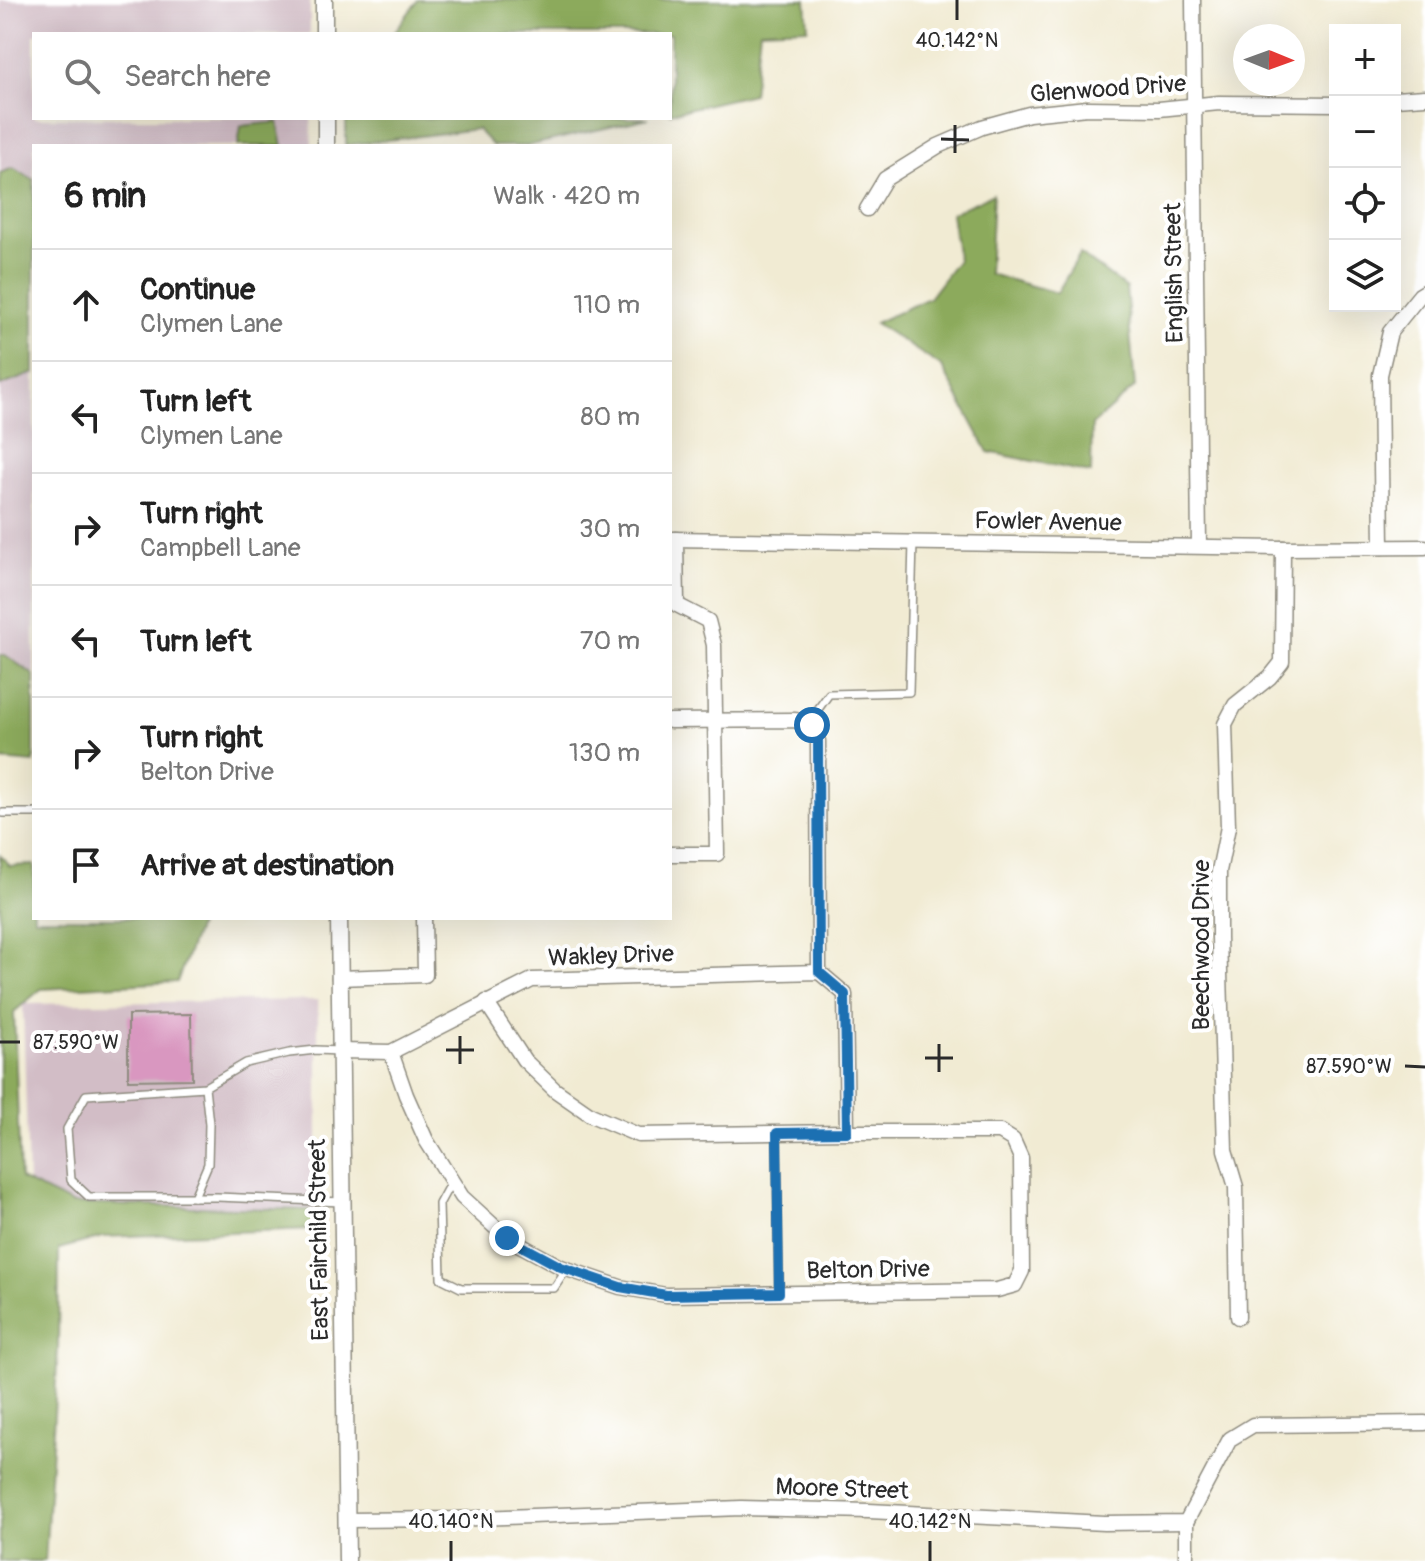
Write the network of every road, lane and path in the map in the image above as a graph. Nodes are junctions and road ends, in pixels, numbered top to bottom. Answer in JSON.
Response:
{"nodes":[{"id":1,"x":324,"y":0,"type":"edge"},
{"id":2,"x":1193,"y":0,"type":"edge"},
{"id":3,"x":324,"y":32,"type":"edge"},
{"id":4,"x":1425,"y":97,"type":"edge"},
{"id":5,"x":1401,"y":99,"type":"edge"},
{"id":6,"x":1329,"y":104,"type":"edge"},
{"id":7,"x":1194,"y":105,"type":"junction"},
{"id":8,"x":326,"y":120,"type":"edge"},
{"id":9,"x":326,"y":144,"type":"edge"},
{"id":10,"x":867,"y":209,"type":"dead end"},
{"id":11,"x":1425,"y":292,"type":"edge"},
{"id":12,"x":673,"y":539,"type":"edge"},
{"id":13,"x":913,"y":542,"type":"junction"},
{"id":14,"x":1199,"y":546,"type":"junction"},
{"id":15,"x":1382,"y":547,"type":"junction"},
{"id":16,"x":1425,"y":547,"type":"edge"},
{"id":17,"x":1283,"y":548,"type":"junction"},
{"id":18,"x":674,"y":606,"type":"edge"},
{"id":19,"x":716,"y":719,"type":"junction"},
{"id":20,"x":672,"y":721,"type":"edge"},
{"id":21,"x":810,"y":725,"type":"junction"},
{"id":22,"x":3,"y":813,"type":"dead end"},
{"id":23,"x":32,"y":813,"type":"edge"},
{"id":24,"x":672,"y":854,"type":"edge"},
{"id":25,"x":339,"y":920,"type":"edge"},
{"id":26,"x":424,"y":920,"type":"edge"},
{"id":27,"x":819,"y":972,"type":"junction"},
{"id":28,"x":339,"y":978,"type":"junction"},
{"id":29,"x":486,"y":1002,"type":"junction"},
{"id":30,"x":340,"y":1051,"type":"junction"},
{"id":31,"x":391,"y":1052,"type":"junction"},
{"id":32,"x":205,"y":1087,"type":"junction"},
{"id":33,"x":847,"y":1132,"type":"junction"},
{"id":34,"x":777,"y":1133,"type":"junction"},
{"id":35,"x":452,"y":1180,"type":"junction"},
{"id":36,"x":194,"y":1197,"type":"junction"},
{"id":37,"x":342,"y":1202,"type":"junction"},
{"id":38,"x":567,"y":1269,"type":"junction"},
{"id":39,"x":779,"y":1293,"type":"junction"},
{"id":40,"x":1238,"y":1317,"type":"dead end"},
{"id":41,"x":1425,"y":1423,"type":"edge"},
{"id":42,"x":347,"y":1520,"type":"junction"},
{"id":43,"x":1186,"y":1522,"type":"junction"},
{"id":44,"x":347,"y":1561,"type":"edge"},
{"id":45,"x":1186,"y":1561,"type":"edge"}],
"edges":[{"from":1,"to":3,"type":"street"},
{"from":2,"to":7,"type":"street","name":"English Street"},
{"from":4,"to":5,"type":"street"},
{"from":6,"to":7,"type":"street","name":"Glenwood Drive"},
{"from":7,"to":10,"type":"street","name":"Glenwood Drive"},
{"from":7,"to":14,"type":"street","name":"English Street"},
{"from":8,"to":9,"type":"street"},
{"from":11,"to":15,"type":"street"},
{"from":12,"to":13,"type":"street","name":"Fowler Avenue"},
{"from":12,"to":18,"type":"street"},
{"from":13,"to":14,"type":"street","name":"Fowler Avenue"},
{"from":13,"to":21,"type":"lane"},
{"from":14,"to":17,"type":"street","name":"Fowler Avenue"},
{"from":15,"to":16,"type":"street","name":"Fowler Avenue"},
{"from":15,"to":17,"type":"street","name":"Fowler Avenue"},
{"from":17,"to":40,"type":"street","name":"Beechwood Drive"},
{"from":18,"to":19,"type":"street"},
{"from":19,"to":20,"type":"street"},
{"from":19,"to":21,"type":"street"},
{"from":19,"to":24,"type":"street"},
{"from":21,"to":27,"type":"street"},
{"from":22,"to":23,"type":"lane"},
{"from":25,"to":28,"type":"street","name":"East Fairchild Street"},
{"from":26,"to":28,"type":"street"},
{"from":27,"to":29,"type":"street","name":"Wakley Drive"},
{"from":27,"to":33,"type":"street"},
{"from":28,"to":30,"type":"street","name":"East Fairchild Street"},
{"from":29,"to":31,"type":"street","name":"Wakley Drive"},
{"from":29,"to":34,"type":"street"},
{"from":30,"to":31,"type":"street","name":"Wakley Drive"},
{"from":30,"to":32,"type":"lane"},
{"from":30,"to":37,"type":"street","name":"East Fairchild Street"},
{"from":31,"to":35,"type":"street","name":"Belton Drive"},
{"from":32,"to":36,"type":"lane"},
{"from":32,"to":36,"type":"lane"},
{"from":33,"to":34,"type":"street"},
{"from":33,"to":39,"type":"street","name":"Belton Drive"},
{"from":34,"to":39,"type":"lane"},
{"from":35,"to":38,"type":"street","name":"Belton Drive"},
{"from":35,"to":38,"type":"lane"},
{"from":36,"to":37,"type":"lane"},
{"from":37,"to":42,"type":"street","name":"East Fairchild Street"},
{"from":38,"to":39,"type":"street","name":"Belton Drive"},
{"from":41,"to":43,"type":"street"},
{"from":42,"to":43,"type":"street","name":"Moore Street"},
{"from":42,"to":44,"type":"street","name":"East Fairchild Street"},
{"from":43,"to":45,"type":"street"}]}
